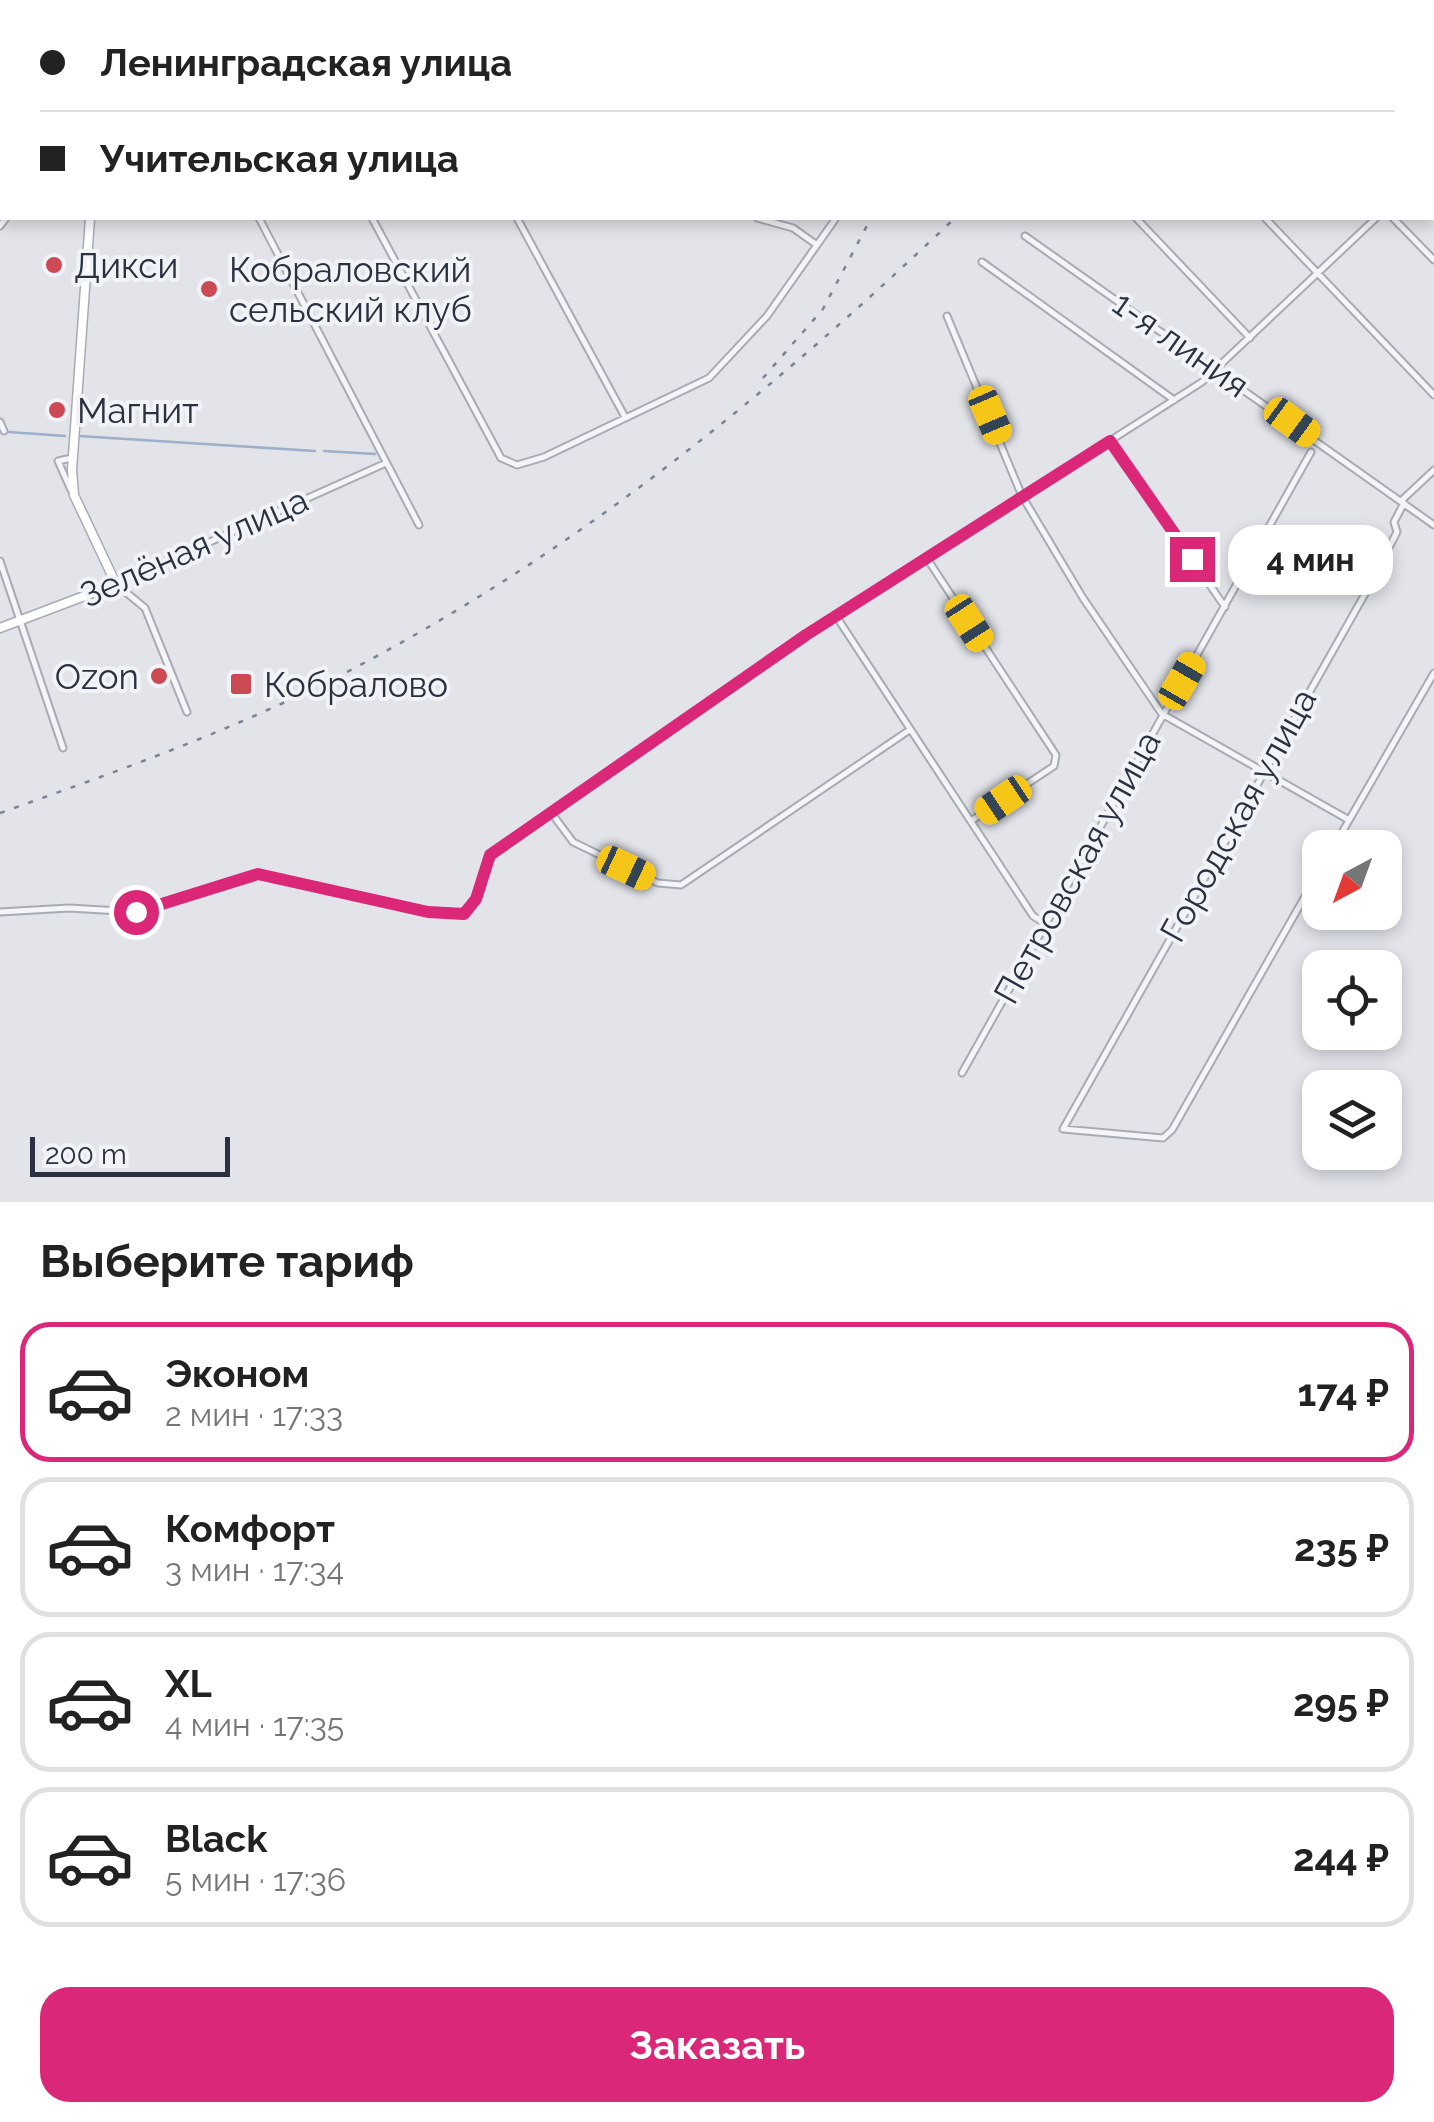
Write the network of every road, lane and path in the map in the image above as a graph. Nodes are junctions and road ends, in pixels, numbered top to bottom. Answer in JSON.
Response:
{"nodes":[{"id":1,"x":90,"y":220,"type":"edge"},
{"id":2,"x":260,"y":220,"type":"edge"},
{"id":3,"x":373,"y":220,"type":"edge"},
{"id":4,"x":518,"y":220,"type":"edge"},
{"id":5,"x":764,"y":220,"type":"edge"},
{"id":6,"x":835,"y":220,"type":"edge"},
{"id":7,"x":1138,"y":220,"type":"edge"},
{"id":8,"x":1267,"y":220,"type":"edge"},
{"id":9,"x":1374,"y":220,"type":"edge"},
{"id":10,"x":1395,"y":220,"type":"edge"},
{"id":11,"x":1024,"y":236,"type":"dead end"},
{"id":12,"x":818,"y":245,"type":"junction"},
{"id":13,"x":1434,"y":260,"type":"edge"},
{"id":14,"x":982,"y":262,"type":"dead end"},
{"id":15,"x":1318,"y":273,"type":"junction"},
{"id":16,"x":948,"y":316,"type":"dead end"},
{"id":17,"x":1250,"y":338,"type":"junction"},
{"id":18,"x":1217,"y":368,"type":"junction"},
{"id":19,"x":1434,"y":395,"type":"edge"},
{"id":20,"x":1174,"y":400,"type":"junction"},
{"id":21,"x":625,"y":418,"type":"junction"},
{"id":22,"x":0,"y":422,"type":"edge"},
{"id":23,"x":4,"y":432,"type":"dead end"},
{"id":24,"x":1110,"y":441,"type":"junction"},
{"id":25,"x":1310,"y":452,"type":"dead end"},
{"id":26,"x":72,"y":458,"type":"junction"},
{"id":27,"x":386,"y":464,"type":"junction"},
{"id":28,"x":1434,"y":470,"type":"edge"},
{"id":29,"x":74,"y":496,"type":"junction"},
{"id":30,"x":1022,"y":496,"type":"junction"},
{"id":31,"x":1402,"y":502,"type":"junction"},
{"id":32,"x":1434,"y":525,"type":"edge"},
{"id":33,"x":419,"y":526,"type":"dead end"},
{"id":34,"x":926,"y":556,"type":"junction"},
{"id":35,"x":0,"y":561,"type":"edge"},
{"id":36,"x":116,"y":584,"type":"junction"},
{"id":37,"x":1225,"y":607,"type":"junction"},
{"id":38,"x":836,"y":616,"type":"junction"},
{"id":39,"x":20,"y":620,"type":"junction"},
{"id":40,"x":0,"y":628,"type":"edge"},
{"id":41,"x":1434,"y":673,"type":"edge"},
{"id":42,"x":187,"y":712,"type":"dead end"},
{"id":43,"x":1162,"y":714,"type":"junction"},
{"id":44,"x":908,"y":732,"type":"junction"},
{"id":45,"x":63,"y":748,"type":"dead end"},
{"id":46,"x":1261,"y":772,"type":"junction"},
{"id":47,"x":553,"y":815,"type":"junction"},
{"id":48,"x":1349,"y":820,"type":"junction"},
{"id":49,"x":971,"y":821,"type":"junction"},
{"id":50,"x":1343,"y":830,"type":"edge"},
{"id":51,"x":1302,"y":901,"type":"edge"},
{"id":52,"x":0,"y":912,"type":"edge"},
{"id":53,"x":1046,"y":924,"type":"junction"},
{"id":54,"x":962,"y":1073,"type":"dead end"}],
"edges":[{"from":1,"to":26,"type":"street"},
{"from":2,"to":27,"type":"street"},
{"from":3,"to":21,"type":"street"},
{"from":4,"to":21,"type":"street"},
{"from":5,"to":12,"type":"street"},
{"from":6,"to":12,"type":"street"},
{"from":7,"to":17,"type":"street"},
{"from":8,"to":15,"type":"street"},
{"from":9,"to":15,"type":"street"},
{"from":10,"to":13,"type":"street"},
{"from":11,"to":18,"type":"street","name":"1-я линия"},
{"from":12,"to":21,"type":"street"},
{"from":14,"to":20,"type":"street"},
{"from":15,"to":17,"type":"street"},
{"from":15,"to":19,"type":"street"},
{"from":16,"to":30,"type":"street"},
{"from":17,"to":18,"type":"street"},
{"from":18,"to":20,"type":"street"},
{"from":18,"to":31,"type":"street","name":"1-я линия"},
{"from":20,"to":24,"type":"street"},
{"from":22,"to":23,"type":"street"},
{"from":24,"to":30,"type":"street"},
{"from":24,"to":37,"type":"street"},
{"from":25,"to":37,"type":"street","name":"Петровская улица"},
{"from":26,"to":29,"type":"street"},
{"from":26,"to":29,"type":"street"},
{"from":27,"to":33,"type":"street"},
{"from":27,"to":36,"type":"street","name":"Зелёная улица"},
{"from":28,"to":31,"type":"street"},
{"from":29,"to":36,"type":"street"},
{"from":30,"to":34,"type":"street"},
{"from":30,"to":43,"type":"street"},
{"from":31,"to":32,"type":"street","name":"1-я линия"},
{"from":31,"to":46,"type":"street","name":"Городская улица"},
{"from":34,"to":38,"type":"street"},
{"from":34,"to":49,"type":"street"},
{"from":35,"to":39,"type":"street"},
{"from":36,"to":39,"type":"street","name":"Зелёная улица"},
{"from":36,"to":42,"type":"street"},
{"from":37,"to":43,"type":"street","name":"Петровская улица"},
{"from":38,"to":44,"type":"street"},
{"from":38,"to":47,"type":"street"},
{"from":39,"to":40,"type":"street","name":"Зелёная улица"},
{"from":39,"to":45,"type":"street"},
{"from":41,"to":48,"type":"street"},
{"from":43,"to":46,"type":"street"},
{"from":43,"to":53,"type":"street","name":"Петровская улица"},
{"from":44,"to":47,"type":"street"},
{"from":44,"to":49,"type":"street"},
{"from":46,"to":48,"type":"street"},
{"from":46,"to":51,"type":"street","name":"Городская улица"},
{"from":47,"to":52,"type":"street"},
{"from":48,"to":50,"type":"street"},
{"from":49,"to":53,"type":"street"},
{"from":53,"to":54,"type":"street","name":"Петровская улица"}]}
